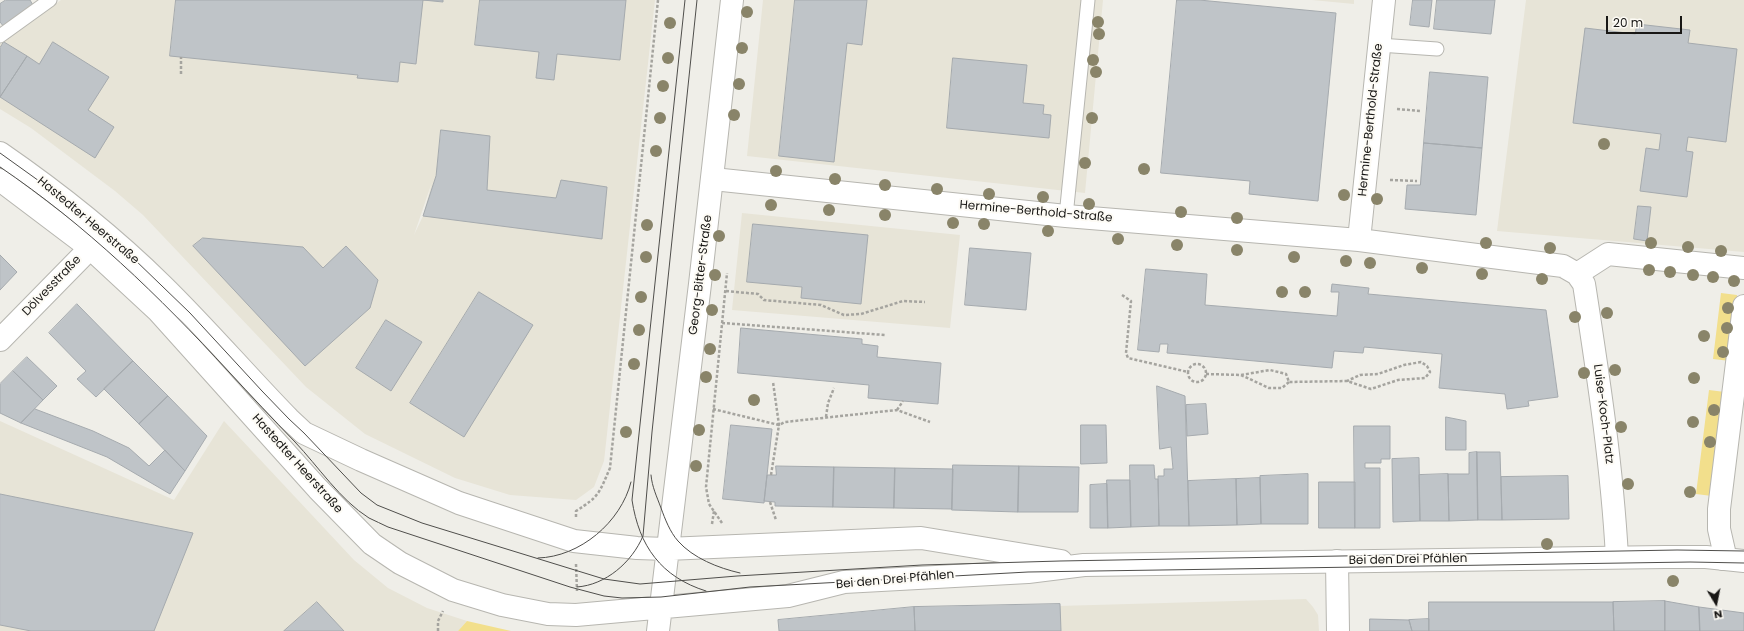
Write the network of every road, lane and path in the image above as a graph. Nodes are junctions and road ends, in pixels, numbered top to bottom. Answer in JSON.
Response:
{"nodes":[{"id":1,"x":50,"y":0,"type":"edge"},
{"id":2,"x":658,"y":0,"type":"edge"},
{"id":3,"x":732,"y":0,"type":"edge"},
{"id":4,"x":1088,"y":0,"type":"edge"},
{"id":5,"x":1384,"y":0,"type":"edge"},
{"id":6,"x":0,"y":36,"type":"edge"},
{"id":7,"x":1379,"y":45,"type":"junction"},
{"id":8,"x":1437,"y":49,"type":"dead end"},
{"id":9,"x":181,"y":57,"type":"dead end"},
{"id":10,"x":181,"y":74,"type":"dead end"},
{"id":11,"x":0,"y":153,"type":"edge"},
{"id":12,"x":713,"y":179,"type":"junction"},
{"id":13,"x":0,"y":180,"type":"edge"},
{"id":14,"x":1066,"y":216,"type":"junction"},
{"id":15,"x":98,"y":240,"type":"junction"},
{"id":16,"x":1359,"y":240,"type":"junction"},
{"id":17,"x":1744,"y":268,"type":"edge"},
{"id":18,"x":1570,"y":270,"type":"junction"},
{"id":19,"x":726,"y":291,"type":"dead end"},
{"id":20,"x":1122,"y":295,"type":"dead end"},
{"id":21,"x":925,"y":302,"type":"dead end"},
{"id":22,"x":1744,"y":306,"type":"edge"},
{"id":23,"x":696,"y":322,"type":"junction"},
{"id":24,"x":885,"y":335,"type":"dead end"},
{"id":25,"x":0,"y":340,"type":"edge"},
{"id":26,"x":1188,"y":372,"type":"junction"},
{"id":27,"x":1206,"y":374,"type":"junction"},
{"id":28,"x":1241,"y":375,"type":"junction"},
{"id":29,"x":1347,"y":381,"type":"junction"},
{"id":30,"x":773,"y":382,"type":"dead end"},
{"id":31,"x":1289,"y":382,"type":"junction"},
{"id":32,"x":834,"y":388,"type":"dead end"},
{"id":33,"x":903,"y":401,"type":"dead end"},
{"id":34,"x":684,"y":407,"type":"junction"},
{"id":35,"x":897,"y":410,"type":"junction"},
{"id":36,"x":826,"y":417,"type":"junction"},
{"id":37,"x":930,"y":422,"type":"dead end"},
{"id":38,"x":778,"y":425,"type":"junction"},
{"id":39,"x":772,"y":475,"type":"dead end"},
{"id":40,"x":594,"y":500,"type":"dead end"},
{"id":41,"x":714,"y":510,"type":"dead end"},
{"id":42,"x":735,"y":546,"type":"junction"},
{"id":43,"x":667,"y":549,"type":"junction"},
{"id":44,"x":1616,"y":557,"type":"junction"},
{"id":45,"x":1337,"y":561,"type":"junction"},
{"id":46,"x":1736,"y":561,"type":"edge"},
{"id":47,"x":1084,"y":565,"type":"junction"},
{"id":48,"x":660,"y":608,"type":"junction"},
{"id":49,"x":658,"y":631,"type":"edge"},
{"id":50,"x":1338,"y":631,"type":"edge"}],
"edges":[{"from":1,"to":6,"type":"lane"},
{"from":2,"to":40,"type":"path"},
{"from":3,"to":12,"type":"street","name":"Georg-Bitter-Straße"},
{"from":4,"to":14,"type":"lane"},
{"from":5,"to":7,"type":"street","name":"Hermine-Berthold-Straße"},
{"from":7,"to":8,"type":"lane"},
{"from":7,"to":16,"type":"street","name":"Hermine-Berthold-Straße"},
{"from":9,"to":10,"type":"path"},
{"from":11,"to":15,"type":"street","name":"Hastedter Heerstraße"},
{"from":12,"to":14,"type":"street","name":"Hermine-Berthold-Straße"},
{"from":12,"to":23,"type":"street","name":"Georg-Bitter-Straße"},
{"from":13,"to":15,"type":"street","name":"Hastedter Heerstraße"},
{"from":14,"to":16,"type":"street","name":"Hermine-Berthold-Straße"},
{"from":15,"to":25,"type":"street","name":"Dölvesstraße"},
{"from":15,"to":43,"type":"street","name":"Hastedter Heerstraße"},
{"from":15,"to":48,"type":"street","name":"Hastedter Heerstraße"},
{"from":16,"to":18,"type":"street","name":"Hermine-Berthold-Straße"},
{"from":17,"to":18,"type":"street"},
{"from":18,"to":44,"type":"street","name":"Luise-Koch-Platz"},
{"from":19,"to":21,"type":"path"},
{"from":20,"to":26,"type":"path"},
{"from":22,"to":46,"type":"street"},
{"from":23,"to":24,"type":"path"},
{"from":23,"to":34,"type":"street","name":"Georg-Bitter-Straße"},
{"from":26,"to":27,"type":"path"},
{"from":26,"to":27,"type":"path"},
{"from":27,"to":28,"type":"path"},
{"from":28,"to":31,"type":"path"},
{"from":28,"to":31,"type":"path"},
{"from":29,"to":29,"type":"path"},
{"from":29,"to":31,"type":"path"},
{"from":30,"to":38,"type":"path"},
{"from":32,"to":36,"type":"path"},
{"from":33,"to":35,"type":"path"},
{"from":34,"to":38,"type":"path"},
{"from":34,"to":43,"type":"street","name":"Georg-Bitter-Straße"},
{"from":35,"to":36,"type":"path"},
{"from":35,"to":37,"type":"path"},
{"from":36,"to":38,"type":"path"},
{"from":38,"to":39,"type":"path"},
{"from":41,"to":42,"type":"path"},
{"from":42,"to":43,"type":"street","name":"Bei den Drei Pfählen"},
{"from":42,"to":47,"type":"street","name":"Bei den Drei Pfählen"},
{"from":43,"to":48,"type":"street","name":"Georg-Bitter-Straße"},
{"from":44,"to":45,"type":"street","name":"Bei den Drei Pfählen"},
{"from":44,"to":46,"type":"street","name":"Bei den Drei Pfählen"},
{"from":45,"to":47,"type":"street","name":"Bei den Drei Pfählen"},
{"from":45,"to":50,"type":"street"},
{"from":47,"to":48,"type":"street","name":"Bei den Drei Pfählen"},
{"from":48,"to":49,"type":"street","name":"Georg-Bitter-Straße"}]}
